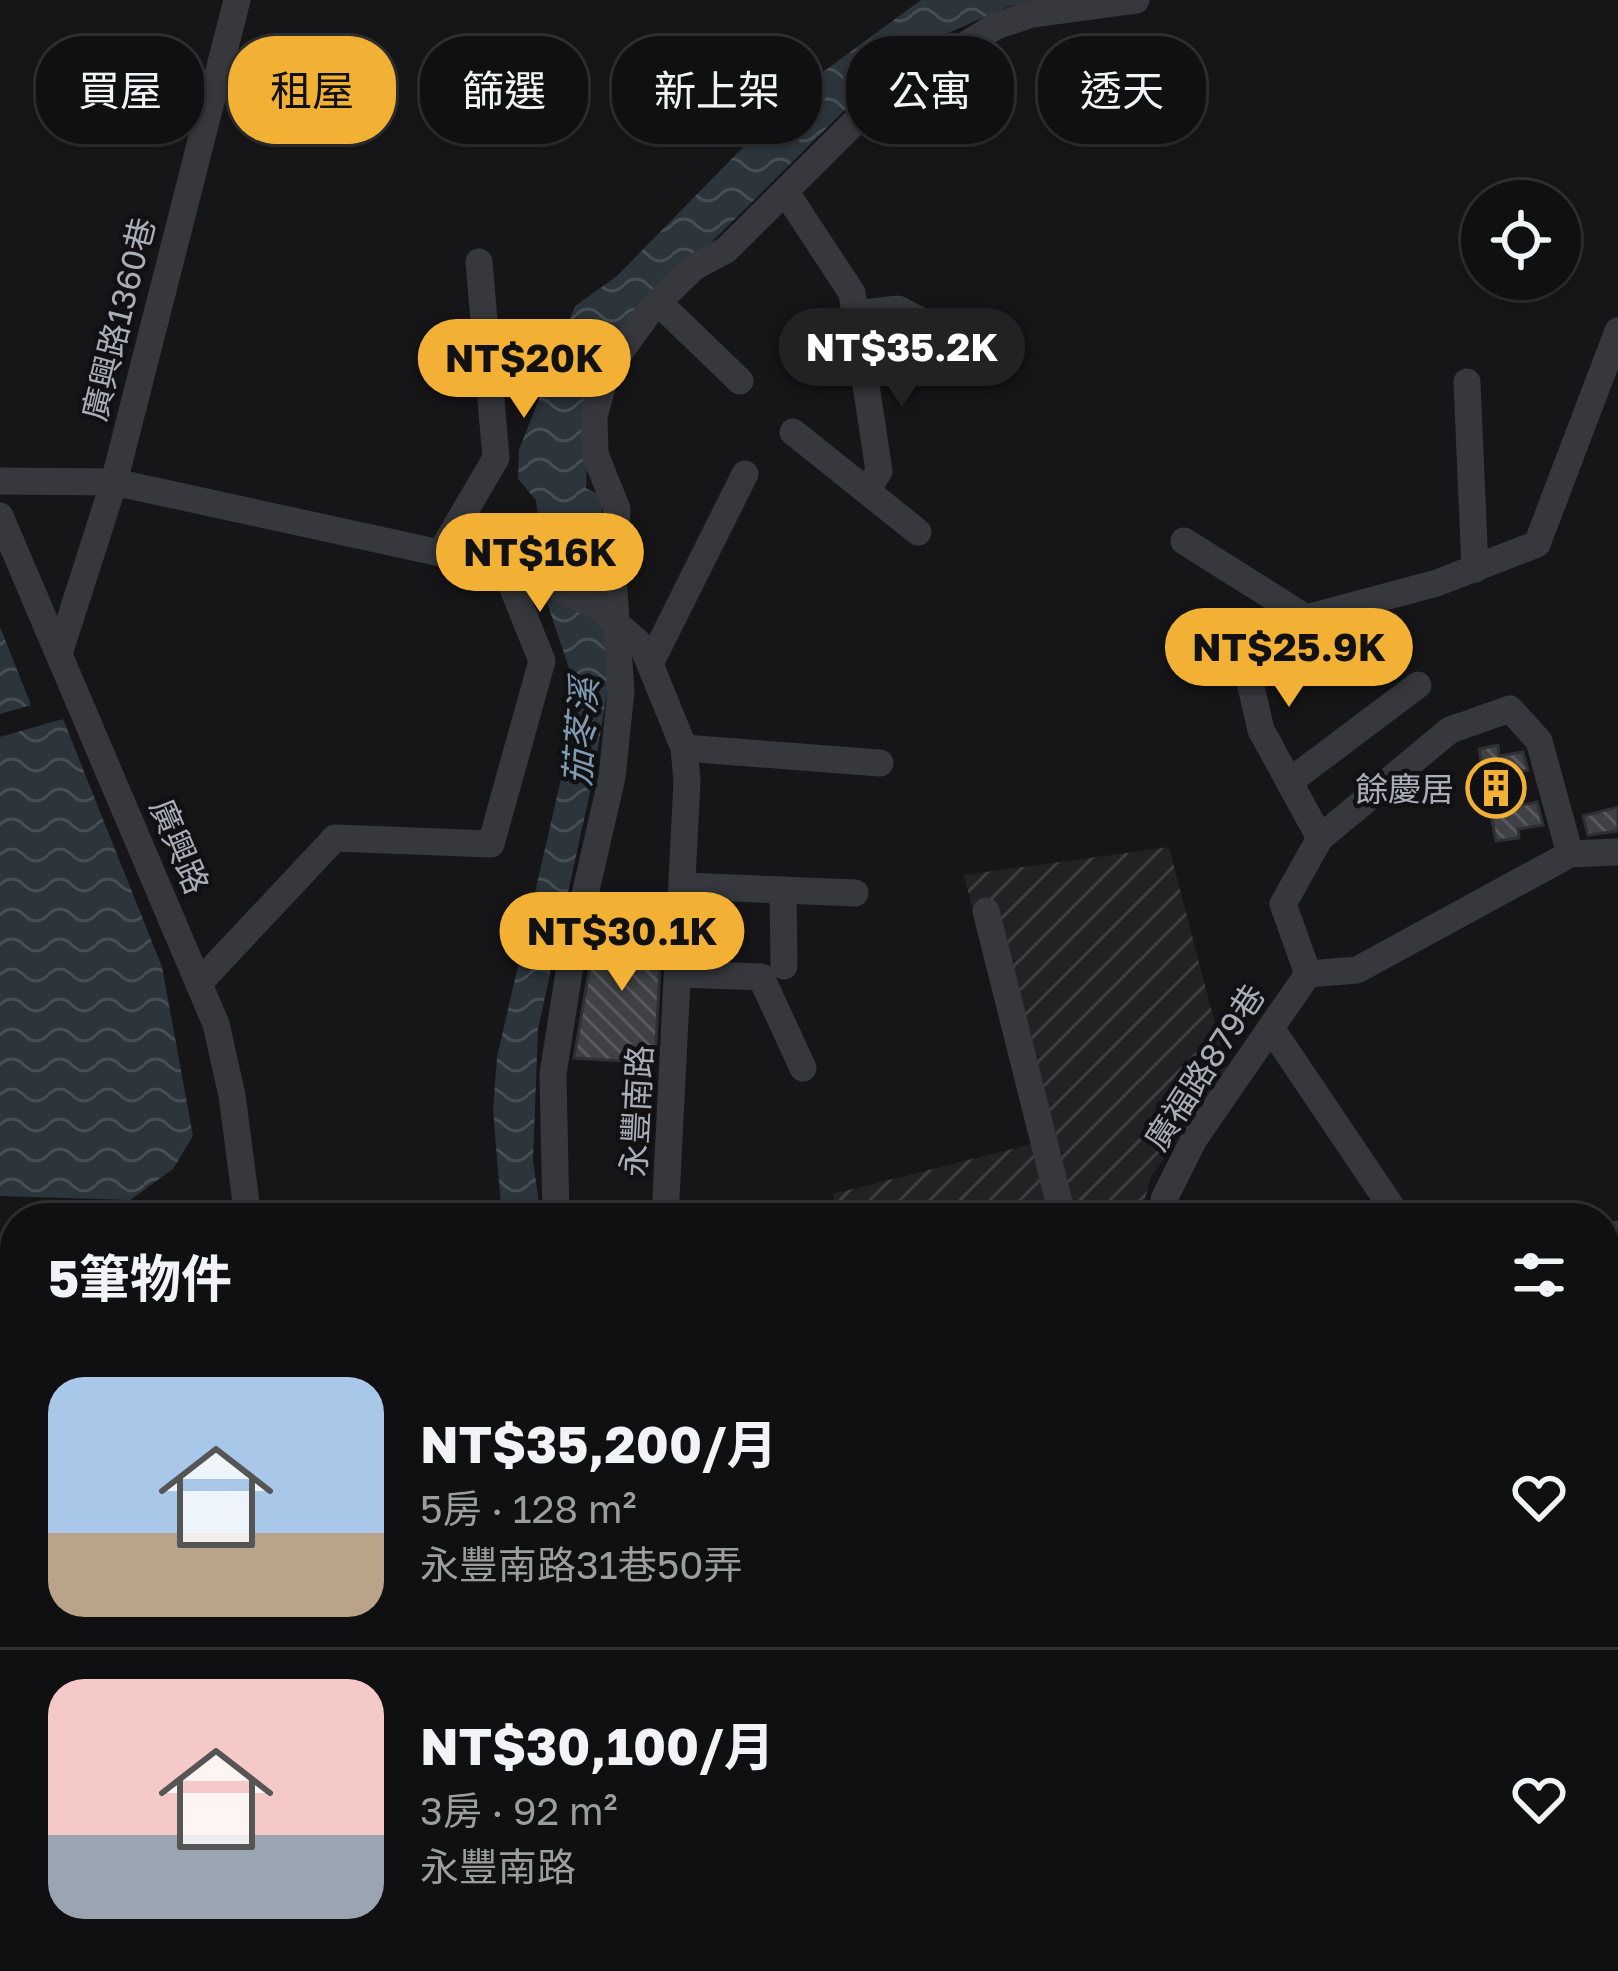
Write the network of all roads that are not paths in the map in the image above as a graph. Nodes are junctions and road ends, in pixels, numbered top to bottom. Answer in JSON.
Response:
{"nodes":[{"id":1,"x":237,"y":0,"type":"edge"},
{"id":2,"x":1136,"y":0,"type":"edge"},
{"id":3,"x":787,"y":194,"type":"junction"},
{"id":4,"x":479,"y":262,"type":"dead end"},
{"id":5,"x":658,"y":302,"type":"junction"},
{"id":6,"x":856,"y":314,"type":"junction"},
{"id":7,"x":1618,"y":332,"type":"edge"},
{"id":8,"x":954,"y":338,"type":"dead end"},
{"id":9,"x":740,"y":381,"type":"dead end"},
{"id":10,"x":1467,"y":382,"type":"dead end"},
{"id":11,"x":793,"y":433,"type":"dead end"},
{"id":12,"x":746,"y":474,"type":"dead end"},
{"id":13,"x":0,"y":481,"type":"edge"},
{"id":14,"x":114,"y":482,"type":"junction"},
{"id":15,"x":867,"y":491,"type":"junction"},
{"id":16,"x":0,"y":516,"type":"edge"},
{"id":17,"x":917,"y":532,"type":"dead end"},
{"id":18,"x":1184,"y":541,"type":"dead end"},
{"id":19,"x":441,"y":552,"type":"junction"},
{"id":20,"x":504,"y":566,"type":"junction"},
{"id":21,"x":1474,"y":569,"type":"junction"},
{"id":22,"x":608,"y":615,"type":"junction"},
{"id":23,"x":1306,"y":618,"type":"junction"},
{"id":24,"x":59,"y":654,"type":"junction"},
{"id":25,"x":650,"y":664,"type":"junction"},
{"id":26,"x":1418,"y":685,"type":"dead end"},
{"id":27,"x":684,"y":748,"type":"junction"},
{"id":28,"x":880,"y":763,"type":"dead end"},
{"id":29,"x":1289,"y":782,"type":"junction"},
{"id":30,"x":1320,"y":838,"type":"junction"},
{"id":31,"x":1618,"y":852,"type":"edge"},
{"id":32,"x":1570,"y":854,"type":"junction"},
{"id":33,"x":684,"y":886,"type":"junction"},
{"id":34,"x":783,"y":890,"type":"junction"},
{"id":35,"x":855,"y":893,"type":"dead end"},
{"id":36,"x":986,"y":911,"type":"dead end"},
{"id":37,"x":784,"y":966,"type":"dead end"},
{"id":38,"x":680,"y":974,"type":"junction"},
{"id":39,"x":1308,"y":974,"type":"junction"},
{"id":40,"x":199,"y":983,"type":"junction"},
{"id":41,"x":1270,"y":1028,"type":"junction"},
{"id":42,"x":803,"y":1068,"type":"dead end"},
{"id":43,"x":246,"y":1203,"type":"edge"},
{"id":44,"x":556,"y":1203,"type":"edge"},
{"id":45,"x":666,"y":1203,"type":"edge"},
{"id":46,"x":1059,"y":1203,"type":"edge"},
{"id":47,"x":1165,"y":1203,"type":"edge"},
{"id":48,"x":1389,"y":1203,"type":"edge"}],
"edges":[{"from":1,"to":14,"type":"street","name":"廣興路1360巷"},
{"from":2,"to":3,"type":"street"},
{"from":3,"to":5,"type":"street"},
{"from":3,"to":6,"type":"street"},
{"from":4,"to":19,"type":"street"},
{"from":5,"to":9,"type":"street"},
{"from":5,"to":22,"type":"street"},
{"from":6,"to":8,"type":"street"},
{"from":6,"to":15,"type":"street"},
{"from":7,"to":21,"type":"street"},
{"from":10,"to":21,"type":"street"},
{"from":11,"to":15,"type":"street"},
{"from":12,"to":25,"type":"street"},
{"from":13,"to":14,"type":"street"},
{"from":14,"to":19,"type":"street"},
{"from":14,"to":24,"type":"street","name":"廣興路1360巷"},
{"from":15,"to":17,"type":"street"},
{"from":16,"to":24,"type":"street","name":"廣興路"},
{"from":18,"to":23,"type":"street"},
{"from":19,"to":20,"type":"street"},
{"from":20,"to":22,"type":"street"},
{"from":20,"to":40,"type":"street"},
{"from":21,"to":23,"type":"street"},
{"from":22,"to":25,"type":"street","name":"永豐南路"},
{"from":22,"to":44,"type":"street"},
{"from":23,"to":29,"type":"street"},
{"from":24,"to":40,"type":"street","name":"廣興路"},
{"from":25,"to":27,"type":"street","name":"永豐南路"},
{"from":26,"to":29,"type":"street"},
{"from":27,"to":28,"type":"street"},
{"from":27,"to":33,"type":"street","name":"永豐南路"},
{"from":29,"to":30,"type":"street"},
{"from":30,"to":32,"type":"street"},
{"from":30,"to":39,"type":"street","name":"廣福路879巷"},
{"from":31,"to":32,"type":"street"},
{"from":32,"to":39,"type":"street"},
{"from":33,"to":34,"type":"street"},
{"from":33,"to":38,"type":"street","name":"永豐南路"},
{"from":34,"to":35,"type":"street"},
{"from":34,"to":37,"type":"street"},
{"from":36,"to":46,"type":"street"},
{"from":38,"to":42,"type":"street"},
{"from":38,"to":45,"type":"street","name":"永豐南路"},
{"from":39,"to":41,"type":"street","name":"廣福路879巷"},
{"from":40,"to":43,"type":"street","name":"廣興路"},
{"from":41,"to":47,"type":"street","name":"廣福路879巷"},
{"from":41,"to":48,"type":"street"}]}
